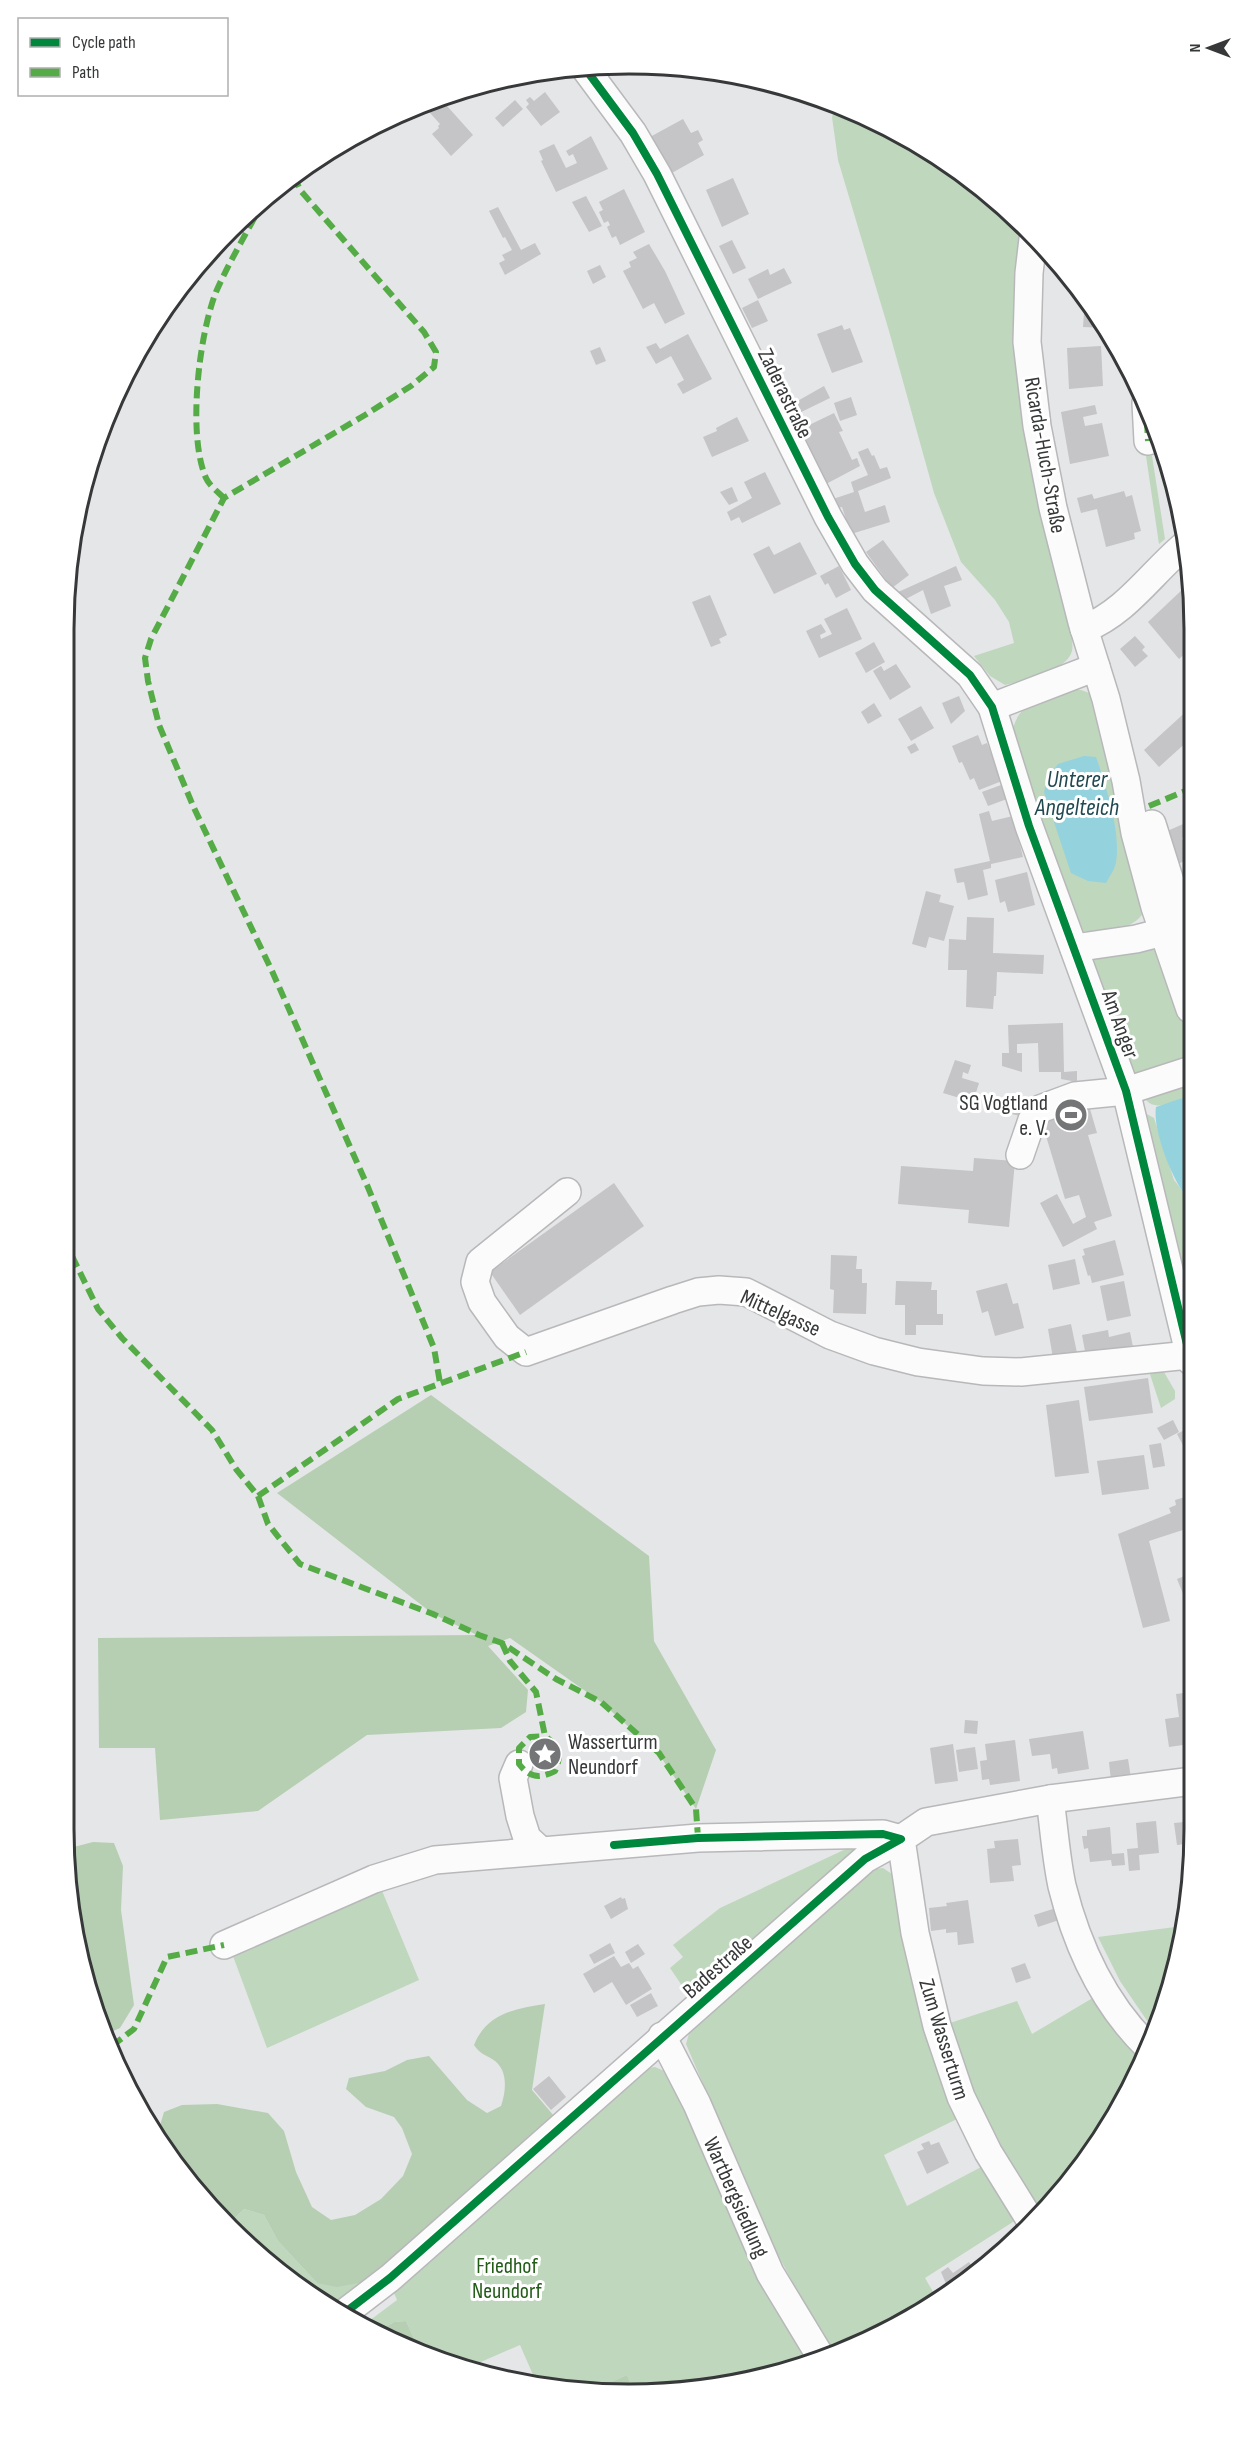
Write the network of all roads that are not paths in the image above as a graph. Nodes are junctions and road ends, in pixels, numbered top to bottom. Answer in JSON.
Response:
{"nodes":[{"id":1,"x":590,"y":75,"type":"edge"},
{"id":2,"x":1032,"y":248,"type":"edge"},
{"id":3,"x":1148,"y":433,"type":"edge"},
{"id":4,"x":1148,"y":441,"type":"dead end"},
{"id":5,"x":1178,"y":551,"type":"edge"},
{"id":6,"x":1084,"y":629,"type":"junction"},
{"id":7,"x":1096,"y":667,"type":"junction"},
{"id":8,"x":992,"y":707,"type":"junction"},
{"id":9,"x":1126,"y":780,"type":"junction"},
{"id":10,"x":1184,"y":927,"type":"edge"},
{"id":11,"x":1163,"y":932,"type":"junction"},
{"id":12,"x":1074,"y":948,"type":"junction"},
{"id":13,"x":1184,"y":992,"type":"edge"},
{"id":14,"x":1184,"y":1072,"type":"edge"},
{"id":15,"x":1126,"y":1091,"type":"junction"},
{"id":16,"x":1020,"y":1155,"type":"dead end"},
{"id":17,"x":567,"y":1192,"type":"dead end"},
{"id":18,"x":1184,"y":1333,"type":"edge"},
{"id":19,"x":1184,"y":1358,"type":"edge"},
{"id":20,"x":519,"y":1764,"type":"dead end"},
{"id":21,"x":1184,"y":1782,"type":"edge"},
{"id":22,"x":1050,"y":1799,"type":"junction"},
{"id":23,"x":901,"y":1839,"type":"junction"},
{"id":24,"x":540,"y":1850,"type":"junction"},
{"id":25,"x":224,"y":1945,"type":"dead end"},
{"id":26,"x":662,"y":2036,"type":"junction"},
{"id":27,"x":1142,"y":2039,"type":"edge"},
{"id":28,"x":1027,"y":2215,"type":"edge"},
{"id":29,"x":351,"y":2309,"type":"edge"},
{"id":30,"x":817,"y":2350,"type":"edge"}],
"edges":[{"from":1,"to":8,"type":"street","name":"Zaderastraße"},
{"from":2,"to":6,"type":"street","name":"Ricarda-Huch-Straße"},
{"from":3,"to":4,"type":"street"},
{"from":5,"to":6,"type":"street"},
{"from":6,"to":7,"type":"street","name":"Ricarda-Huch-Straße"},
{"from":7,"to":8,"type":"street"},
{"from":7,"to":9,"type":"street"},
{"from":8,"to":12,"type":"street","name":"Am Anger"},
{"from":9,"to":10,"type":"street"},
{"from":9,"to":11,"type":"street"},
{"from":11,"to":12,"type":"street"},
{"from":11,"to":13,"type":"street"},
{"from":12,"to":15,"type":"street","name":"Am Anger"},
{"from":14,"to":15,"type":"street","name":"Am Anger"},
{"from":15,"to":16,"type":"street"},
{"from":15,"to":18,"type":"street","name":"Am Anger"},
{"from":17,"to":19,"type":"street","name":"Mittelgasse"},
{"from":20,"to":24,"type":"street"},
{"from":21,"to":22,"type":"street","name":"Badestraße"},
{"from":22,"to":23,"type":"street","name":"Badestraße"},
{"from":22,"to":27,"type":"street"},
{"from":23,"to":24,"type":"street"},
{"from":23,"to":26,"type":"street","name":"Badestraße"},
{"from":23,"to":28,"type":"street","name":"Zum Wasserturm"},
{"from":24,"to":25,"type":"street"},
{"from":26,"to":29,"type":"street","name":"Badestraße"},
{"from":26,"to":30,"type":"street","name":"Wartbergsiedlung"}]}
